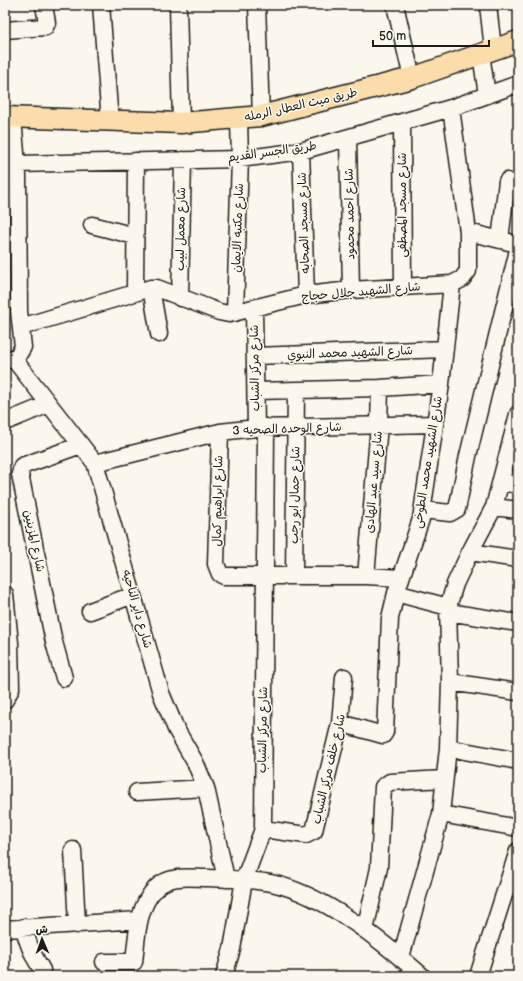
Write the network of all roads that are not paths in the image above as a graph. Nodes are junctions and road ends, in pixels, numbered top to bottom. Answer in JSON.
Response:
{"nodes":[{"id":1,"x":44,"y":5,"type":"edge"},
{"id":2,"x":100,"y":5,"type":"edge"},
{"id":3,"x":178,"y":5,"type":"edge"},
{"id":4,"x":257,"y":5,"type":"edge"},
{"id":5,"x":395,"y":5,"type":"edge"},
{"id":6,"x":488,"y":5,"type":"edge"},
{"id":7,"x":5,"y":30,"type":"edge"},
{"id":8,"x":518,"y":41,"type":"edge"},
{"id":9,"x":487,"y":52,"type":"junction"},
{"id":10,"x":412,"y":78,"type":"junction"},
{"id":11,"x":518,"y":84,"type":"edge"},
{"id":12,"x":487,"y":95,"type":"junction"},
{"id":13,"x":451,"y":108,"type":"junction"},
{"id":14,"x":261,"y":116,"type":"junction"},
{"id":15,"x":9,"y":118,"type":"edge"},
{"id":16,"x":239,"y":119,"type":"junction"},
{"id":17,"x":110,"y":122,"type":"junction"},
{"id":18,"x":402,"y":122,"type":"junction"},
{"id":19,"x":181,"y":123,"type":"junction"},
{"id":20,"x":348,"y":138,"type":"junction"},
{"id":21,"x":301,"y":150,"type":"junction"},
{"id":22,"x":240,"y":159,"type":"junction"},
{"id":23,"x":183,"y":160,"type":"junction"},
{"id":24,"x":136,"y":161,"type":"junction"},
{"id":25,"x":13,"y":174,"type":"edge"},
{"id":26,"x":507,"y":181,"type":"dead end"},
{"id":27,"x":92,"y":225,"type":"dead end"},
{"id":28,"x":468,"y":232,"type":"junction"},
{"id":29,"x":135,"y":236,"type":"junction"},
{"id":30,"x":500,"y":240,"type":"junction"},
{"id":31,"x":518,"y":245,"type":"edge"},
{"id":32,"x":518,"y":250,"type":"edge"},
{"id":33,"x":452,"y":284,"type":"junction"},
{"id":34,"x":403,"y":287,"type":"junction"},
{"id":35,"x":151,"y":288,"type":"junction"},
{"id":36,"x":351,"y":290,"type":"junction"},
{"id":37,"x":135,"y":291,"type":"junction"},
{"id":38,"x":306,"y":295,"type":"junction"},
{"id":39,"x":180,"y":298,"type":"junction"},
{"id":40,"x":254,"y":309,"type":"junction"},
{"id":41,"x":235,"y":313,"type":"junction"},
{"id":42,"x":12,"y":314,"type":"edge"},
{"id":43,"x":21,"y":327,"type":"junction"},
{"id":44,"x":159,"y":334,"type":"dead end"},
{"id":45,"x":445,"y":349,"type":"junction"},
{"id":46,"x":255,"y":356,"type":"junction"},
{"id":47,"x":12,"y":358,"type":"edge"},
{"id":48,"x":441,"y":384,"type":"junction"},
{"id":49,"x":380,"y":388,"type":"junction"},
{"id":50,"x":256,"y":391,"type":"junction"},
{"id":51,"x":296,"y":391,"type":"junction"},
{"id":52,"x":49,"y":404,"type":"junction"},
{"id":53,"x":518,"y":414,"type":"edge"},
{"id":54,"x":5,"y":422,"type":"edge"},
{"id":55,"x":434,"y":424,"type":"junction"},
{"id":56,"x":379,"y":425,"type":"junction"},
{"id":57,"x":296,"y":427,"type":"junction"},
{"id":58,"x":261,"y":428,"type":"junction"},
{"id":59,"x":220,"y":432,"type":"junction"},
{"id":60,"x":516,"y":434,"type":"edge"},
{"id":61,"x":81,"y":445,"type":"junction"},
{"id":62,"x":95,"y":463,"type":"junction"},
{"id":63,"x":501,"y":482,"type":"junction"},
{"id":64,"x":518,"y":485,"type":"edge"},
{"id":65,"x":494,"y":507,"type":"junction"},
{"id":66,"x":423,"y":510,"type":"junction"},
{"id":67,"x":518,"y":510,"type":"edge"},
{"id":68,"x":470,"y":552,"type":"junction"},
{"id":69,"x":518,"y":559,"type":"edge"},
{"id":70,"x":264,"y":576,"type":"junction"},
{"id":71,"x":294,"y":576,"type":"junction"},
{"id":72,"x":366,"y":576,"type":"junction"},
{"id":73,"x":401,"y":578,"type":"junction"},
{"id":74,"x":5,"y":594,"type":"edge"},
{"id":75,"x":396,"y":594,"type":"junction"},
{"id":76,"x":133,"y":595,"type":"junction"},
{"id":77,"x":448,"y":610,"type":"junction"},
{"id":78,"x":90,"y":611,"type":"dead end"},
{"id":79,"x":518,"y":623,"type":"edge"},
{"id":80,"x":344,"y":677,"type":"dead end"},
{"id":81,"x":64,"y":678,"type":"dead end"},
{"id":82,"x":450,"y":682,"type":"junction"},
{"id":83,"x":518,"y":692,"type":"edge"},
{"id":84,"x":5,"y":700,"type":"edge"},
{"id":85,"x":340,"y":723,"type":"junction"},
{"id":86,"x":448,"y":748,"type":"junction"},
{"id":87,"x":518,"y":762,"type":"edge"},
{"id":88,"x":444,"y":779,"type":"junction"},
{"id":89,"x":206,"y":788,"type":"junction"},
{"id":90,"x":137,"y":792,"type":"dead end"},
{"id":91,"x":441,"y":814,"type":"junction"},
{"id":92,"x":518,"y":828,"type":"edge"},
{"id":93,"x":263,"y":829,"type":"junction"},
{"id":94,"x":73,"y":850,"type":"dead end"},
{"id":95,"x":518,"y":851,"type":"edge"},
{"id":96,"x":226,"y":879,"type":"junction"},
{"id":97,"x":244,"y":880,"type":"junction"},
{"id":98,"x":138,"y":920,"type":"junction"},
{"id":99,"x":77,"y":924,"type":"junction"},
{"id":100,"x":24,"y":927,"type":"junction"},
{"id":101,"x":5,"y":929,"type":"edge"},
{"id":102,"x":365,"y":930,"type":"junction"},
{"id":103,"x":401,"y":957,"type":"junction"},
{"id":104,"x":104,"y":962,"type":"dead end"},
{"id":105,"x":42,"y":970,"type":"dead end"},
{"id":106,"x":224,"y":976,"type":"edge"},
{"id":107,"x":422,"y":976,"type":"edge"},
{"id":108,"x":478,"y":976,"type":"edge"}],
"edges":[{"from":1,"to":7,"type":"street"},
{"from":2,"to":17,"type":"street"},
{"from":3,"to":19,"type":"street"},
{"from":4,"to":14,"type":"street"},
{"from":5,"to":10,"type":"street"},
{"from":6,"to":9,"type":"street"},
{"from":8,"to":9,"type":"main road","name":"طريق ميت العطار, الرمله"},
{"from":9,"to":10,"type":"main road","name":"طريق ميت العطار, الرمله"},
{"from":9,"to":12,"type":"street"},
{"from":10,"to":14,"type":"main road","name":"طريق ميت العطار, الرمله"},
{"from":11,"to":12,"type":"street","name":"طريق الجسر القديم"},
{"from":12,"to":13,"type":"street","name":"طريق الجسر القديم"},
{"from":13,"to":18,"type":"street","name":"طريق الجسر القديم"},
{"from":13,"to":28,"type":"street"},
{"from":14,"to":16,"type":"main road","name":"طريق ميت العطار, الرمله"},
{"from":15,"to":17,"type":"main road","name":"طريق ميت العطار, الرمله"},
{"from":15,"to":25,"type":"street"},
{"from":16,"to":19,"type":"main road","name":"طريق ميت العطار, الرمله"},
{"from":16,"to":22,"type":"street","name":"شارع مكتبه الايمان"},
{"from":17,"to":19,"type":"main road","name":"طريق ميت العطار, الرمله"},
{"from":18,"to":20,"type":"street","name":"طريق الجسر القديم"},
{"from":18,"to":34,"type":"street","name":"شارع مسجد المصطفى"},
{"from":20,"to":21,"type":"street","name":"طريق الجسر القديم"},
{"from":20,"to":36,"type":"street","name":"شارع احمد محمود"},
{"from":21,"to":22,"type":"street","name":"طريق الجسر القديم"},
{"from":21,"to":38,"type":"street","name":"شارع مسجد الصحابه"},
{"from":22,"to":23,"type":"street","name":"طريق الجسر القديم"},
{"from":22,"to":41,"type":"street","name":"شارع مكتبه الايمان"},
{"from":23,"to":24,"type":"street","name":"طريق الجسر القديم"},
{"from":23,"to":39,"type":"street","name":"شارع معمل لبيب"},
{"from":24,"to":25,"type":"street","name":"طريق الجسر القديم"},
{"from":24,"to":29,"type":"street"},
{"from":25,"to":42,"type":"street"},
{"from":26,"to":30,"type":"street"},
{"from":27,"to":29,"type":"street"},
{"from":28,"to":30,"type":"street"},
{"from":28,"to":33,"type":"street"},
{"from":29,"to":37,"type":"street"},
{"from":30,"to":31,"type":"street"},
{"from":32,"to":66,"type":"street"},
{"from":33,"to":34,"type":"street","name":"شارع الشهيد جلال حجاج"},
{"from":33,"to":45,"type":"street","name":"شارع الشهيد محمد الطوخى"},
{"from":34,"to":36,"type":"street","name":"شارع الشهيد جلال حجاج"},
{"from":35,"to":37,"type":"street","name":"شارع الشهيد جلال حجاج"},
{"from":35,"to":39,"type":"street","name":"شارع الشهيد جلال حجاج"},
{"from":35,"to":44,"type":"street"},
{"from":36,"to":38,"type":"street","name":"شارع الشهيد جلال حجاج"},
{"from":37,"to":43,"type":"street","name":"شارع الشهيد جلال حجاج"},
{"from":38,"to":40,"type":"street","name":"شارع الشهيد جلال حجاج"},
{"from":39,"to":41,"type":"street","name":"شارع الشهيد جلال حجاج"},
{"from":40,"to":41,"type":"street","name":"شارع الشهيد جلال حجاج"},
{"from":40,"to":46,"type":"street","name":"شارع مركز الشباب"},
{"from":42,"to":43,"type":"street"},
{"from":43,"to":47,"type":"street"},
{"from":45,"to":46,"type":"street","name":"شارع الشهيد محمد النبوي"},
{"from":45,"to":48,"type":"street","name":"شارع الشهيد محمد الطوخى"},
{"from":46,"to":50,"type":"street","name":"شارع مركز الشباب"},
{"from":47,"to":52,"type":"street","name":"شارع داير الناحيه"},
{"from":48,"to":49,"type":"street"},
{"from":48,"to":55,"type":"street","name":"شارع الشهيد محمد الطوخى"},
{"from":49,"to":51,"type":"street"},
{"from":49,"to":56,"type":"street","name":"شارع سيد عبد الهادى"},
{"from":50,"to":51,"type":"street"},
{"from":50,"to":58,"type":"street","name":"شارع مركز الشباب"},
{"from":51,"to":57,"type":"street","name":"شارع جمال ابو رجب"},
{"from":52,"to":54,"type":"street"},
{"from":52,"to":61,"type":"street","name":"شارع داير الناحيه"},
{"from":53,"to":60,"type":"street"},
{"from":55,"to":56,"type":"street","name":"شارع الوحده الصحيه 3"},
{"from":55,"to":66,"type":"street","name":"شارع الشهيد محمد الطوخى"},
{"from":56,"to":57,"type":"street","name":"شارع الوحده الصحيه 3"},
{"from":56,"to":72,"type":"street","name":"شارع سيد عبد الهادى"},
{"from":57,"to":58,"type":"street","name":"شارع الوحده الصحيه 3"},
{"from":57,"to":71,"type":"street","name":"شارع جمال ابو رجب"},
{"from":58,"to":59,"type":"street","name":"شارع الوحده الصحيه 3"},
{"from":58,"to":70,"type":"street","name":"شارع مركز الشباب"},
{"from":59,"to":62,"type":"street","name":"شارع الوحده الصحيه 3"},
{"from":59,"to":70,"type":"street","name":"شارع ابراهيم كمال"},
{"from":60,"to":63,"type":"street"},
{"from":61,"to":62,"type":"street","name":"شارع داير الناحيه"},
{"from":61,"to":81,"type":"street","name":"شارع المزينين"},
{"from":62,"to":76,"type":"street","name":"شارع داير الناحيه"},
{"from":63,"to":64,"type":"street"},
{"from":63,"to":65,"type":"street"},
{"from":65,"to":67,"type":"street"},
{"from":65,"to":68,"type":"street"},
{"from":66,"to":73,"type":"street","name":"شارع الشهيد محمد الطوخى"},
{"from":68,"to":69,"type":"street"},
{"from":68,"to":77,"type":"street"},
{"from":70,"to":71,"type":"street"},
{"from":70,"to":93,"type":"street","name":"شارع مركز الشباب"},
{"from":71,"to":72,"type":"street"},
{"from":72,"to":73,"type":"street"},
{"from":73,"to":75,"type":"street","name":"شارع الشهيد محمد الطوخى"},
{"from":74,"to":84,"type":"street"},
{"from":75,"to":77,"type":"street"},
{"from":75,"to":85,"type":"street","name":"شارع الشهيد محمد الطوخى"},
{"from":76,"to":78,"type":"street"},
{"from":76,"to":89,"type":"street","name":"شارع داير الناحيه"},
{"from":77,"to":79,"type":"street"},
{"from":77,"to":82,"type":"street"},
{"from":80,"to":85,"type":"street","name":"شارع خلف مركز الشباب"},
{"from":82,"to":83,"type":"street"},
{"from":82,"to":86,"type":"street"},
{"from":85,"to":93,"type":"street","name":"شارع خلف مركز الشباب"},
{"from":86,"to":87,"type":"street"},
{"from":86,"to":88,"type":"street"},
{"from":88,"to":91,"type":"street"},
{"from":88,"to":102,"type":"street"},
{"from":89,"to":90,"type":"street"},
{"from":89,"to":96,"type":"street","name":"شارع داير الناحيه"},
{"from":91,"to":92,"type":"street"},
{"from":91,"to":103,"type":"street"},
{"from":93,"to":97,"type":"street","name":"شارع مركز الشباب"},
{"from":94,"to":99,"type":"street"},
{"from":95,"to":108,"type":"street"},
{"from":96,"to":97,"type":"street"},
{"from":96,"to":98,"type":"street"},
{"from":97,"to":102,"type":"street"},
{"from":97,"to":106,"type":"street","name":"شارع مركز الشباب"},
{"from":98,"to":99,"type":"street"},
{"from":98,"to":104,"type":"street"},
{"from":99,"to":100,"type":"street"},
{"from":100,"to":101,"type":"street"},
{"from":100,"to":105,"type":"street"},
{"from":102,"to":103,"type":"street"},
{"from":103,"to":107,"type":"street"}]}
